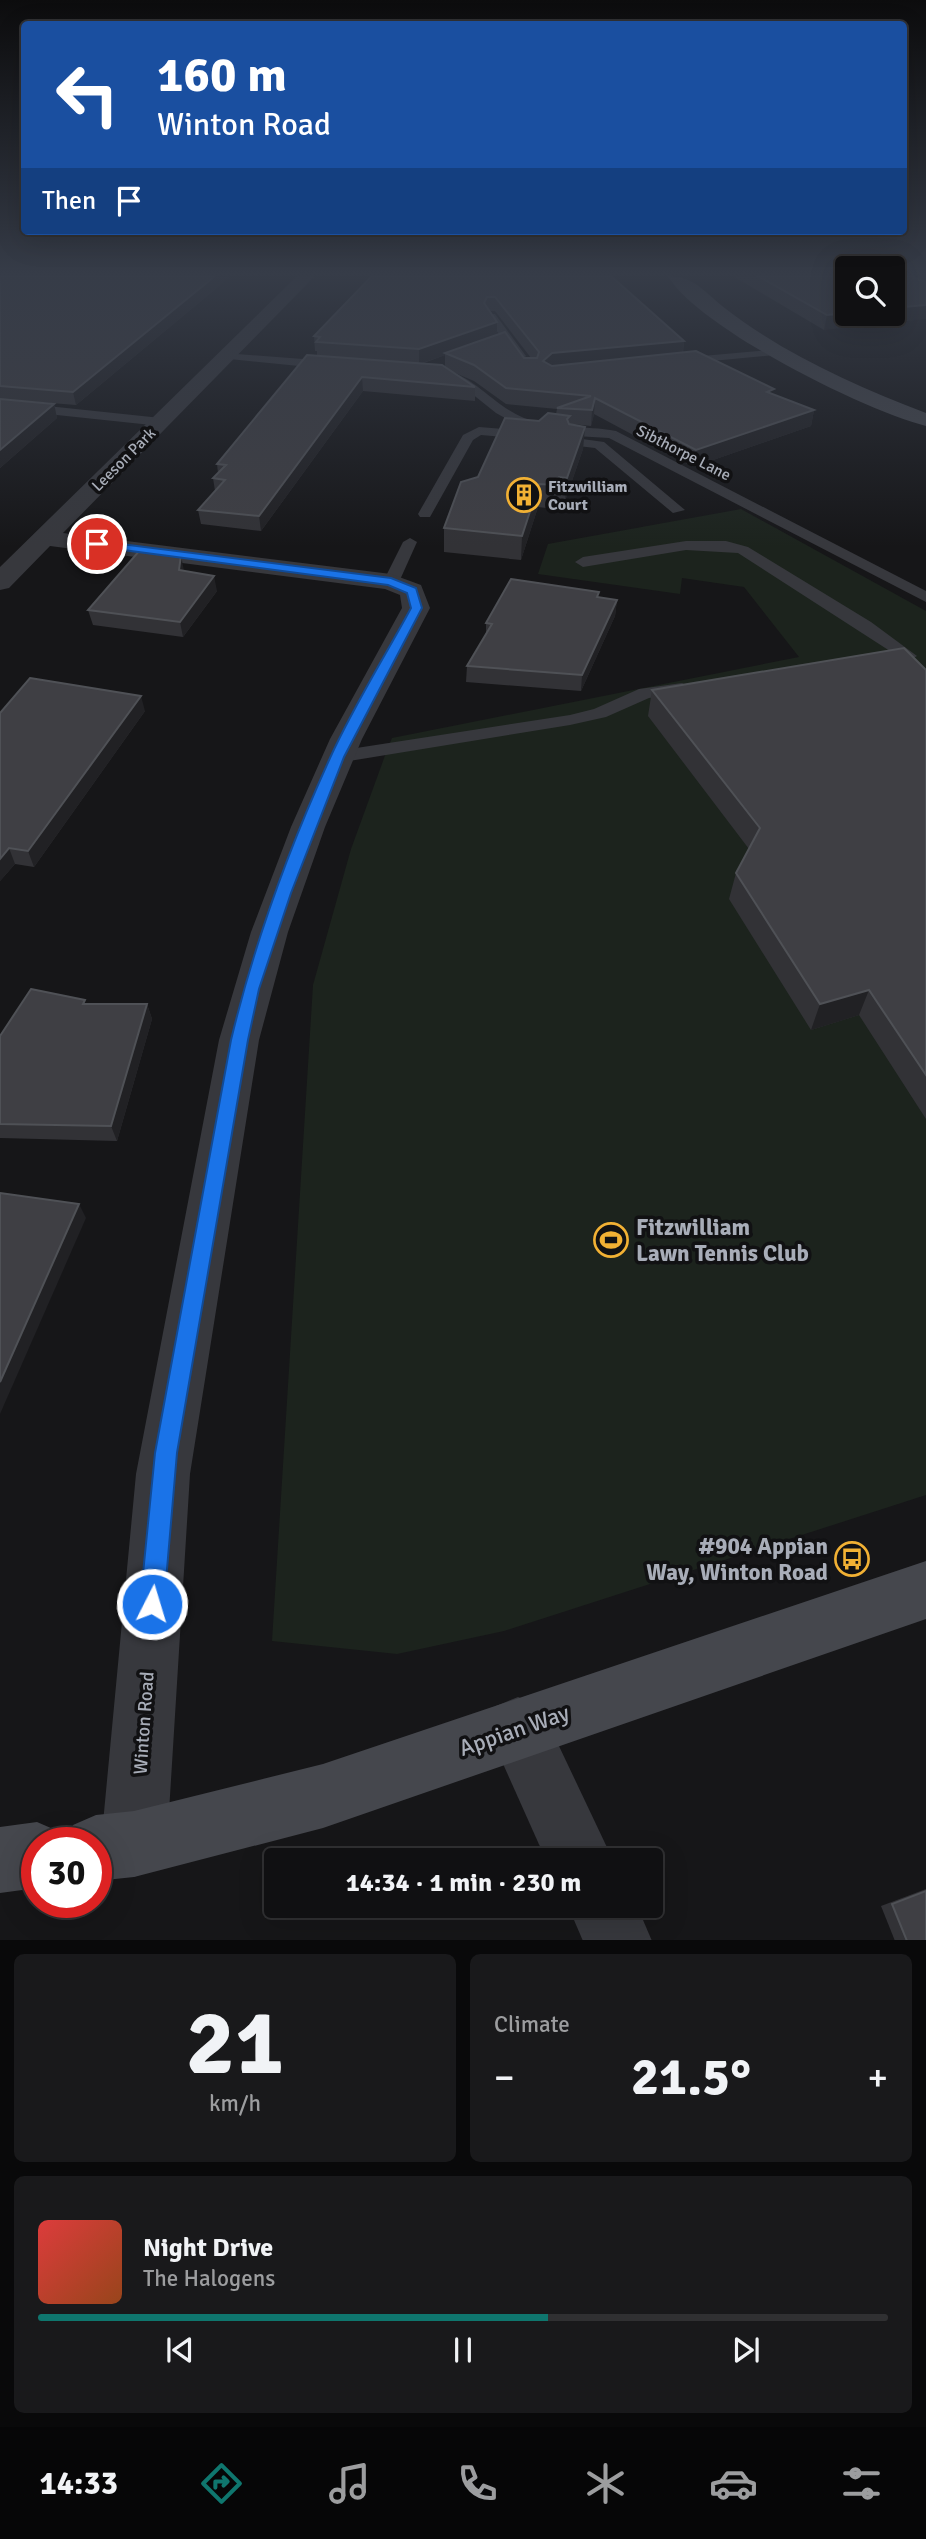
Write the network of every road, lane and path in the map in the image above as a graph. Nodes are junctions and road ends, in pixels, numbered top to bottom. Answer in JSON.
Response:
{"nodes":[{"id":1,"x":214,"y":367,"type":"edge"},
{"id":2,"x":431,"y":367,"type":"edge"},
{"id":3,"x":528,"y":367,"type":"edge"},
{"id":4,"x":810,"y":367,"type":"edge"},
{"id":5,"x":530,"y":369,"type":"edge"},
{"id":6,"x":470,"y":384,"type":"junction"},
{"id":7,"x":502,"y":394,"type":"edge"},
{"id":8,"x":0,"y":405,"type":"edge"},
{"id":9,"x":528,"y":409,"type":"edge"},
{"id":10,"x":926,"y":420,"type":"edge"},
{"id":11,"x":549,"y":421,"type":"edge"},
{"id":12,"x":161,"y":422,"type":"junction"},
{"id":13,"x":595,"y":440,"type":"junction"},
{"id":14,"x":678,"y":510,"type":"dead end"},
{"id":15,"x":425,"y":514,"type":"dead end"},
{"id":16,"x":44,"y":538,"type":"junction"},
{"id":17,"x":583,"y":562,"type":"dead end"},
{"id":18,"x":0,"y":582,"type":"edge"},
{"id":19,"x":926,"y":597,"type":"edge"},
{"id":20,"x":867,"y":662,"type":"edge"},
{"id":21,"x":701,"y":685,"type":"edge"},
{"id":22,"x":337,"y":757,"type":"junction"},
{"id":23,"x":926,"y":1590,"type":"edge"},
{"id":24,"x":518,"y":1728,"type":"junction"},
{"id":25,"x":115,"y":1846,"type":"edge"},
{"id":26,"x":574,"y":1848,"type":"edge"},
{"id":27,"x":21,"y":1857,"type":"edge"},
{"id":28,"x":0,"y":1860,"type":"edge"},
{"id":29,"x":607,"y":1918,"type":"edge"},
{"id":30,"x":618,"y":1940,"type":"edge"}],
"edges":[{"from":1,"to":12,"type":"street","name":"Leeson Park"},
{"from":2,"to":6,"type":"lane","name":"Sibthorpe Lane"},
{"from":3,"to":5,"type":"lane"},
{"from":4,"to":10,"type":"main road"},
{"from":6,"to":7,"type":"lane"},
{"from":6,"to":13,"type":"lane","name":"Sibthorpe Lane"},
{"from":8,"to":12,"type":"lane"},
{"from":9,"to":11,"type":"lane"},
{"from":12,"to":16,"type":"street","name":"Leeson Park"},
{"from":13,"to":14,"type":"lane"},
{"from":13,"to":15,"type":"lane"},
{"from":13,"to":19,"type":"lane","name":"Sibthorpe Lane"},
{"from":16,"to":18,"type":"street","name":"Leeson Park"},
{"from":16,"to":22,"type":"street","name":"Winton Road"},
{"from":17,"to":20,"type":"lane"},
{"from":21,"to":22,"type":"lane"},
{"from":22,"to":25,"type":"street","name":"Winton Road"},
{"from":23,"to":24,"type":"main road","name":"Appian Way"},
{"from":24,"to":25,"type":"main road","name":"Appian Way"},
{"from":24,"to":26,"type":"street"},
{"from":27,"to":28,"type":"main road"},
{"from":29,"to":30,"type":"street"}]}
